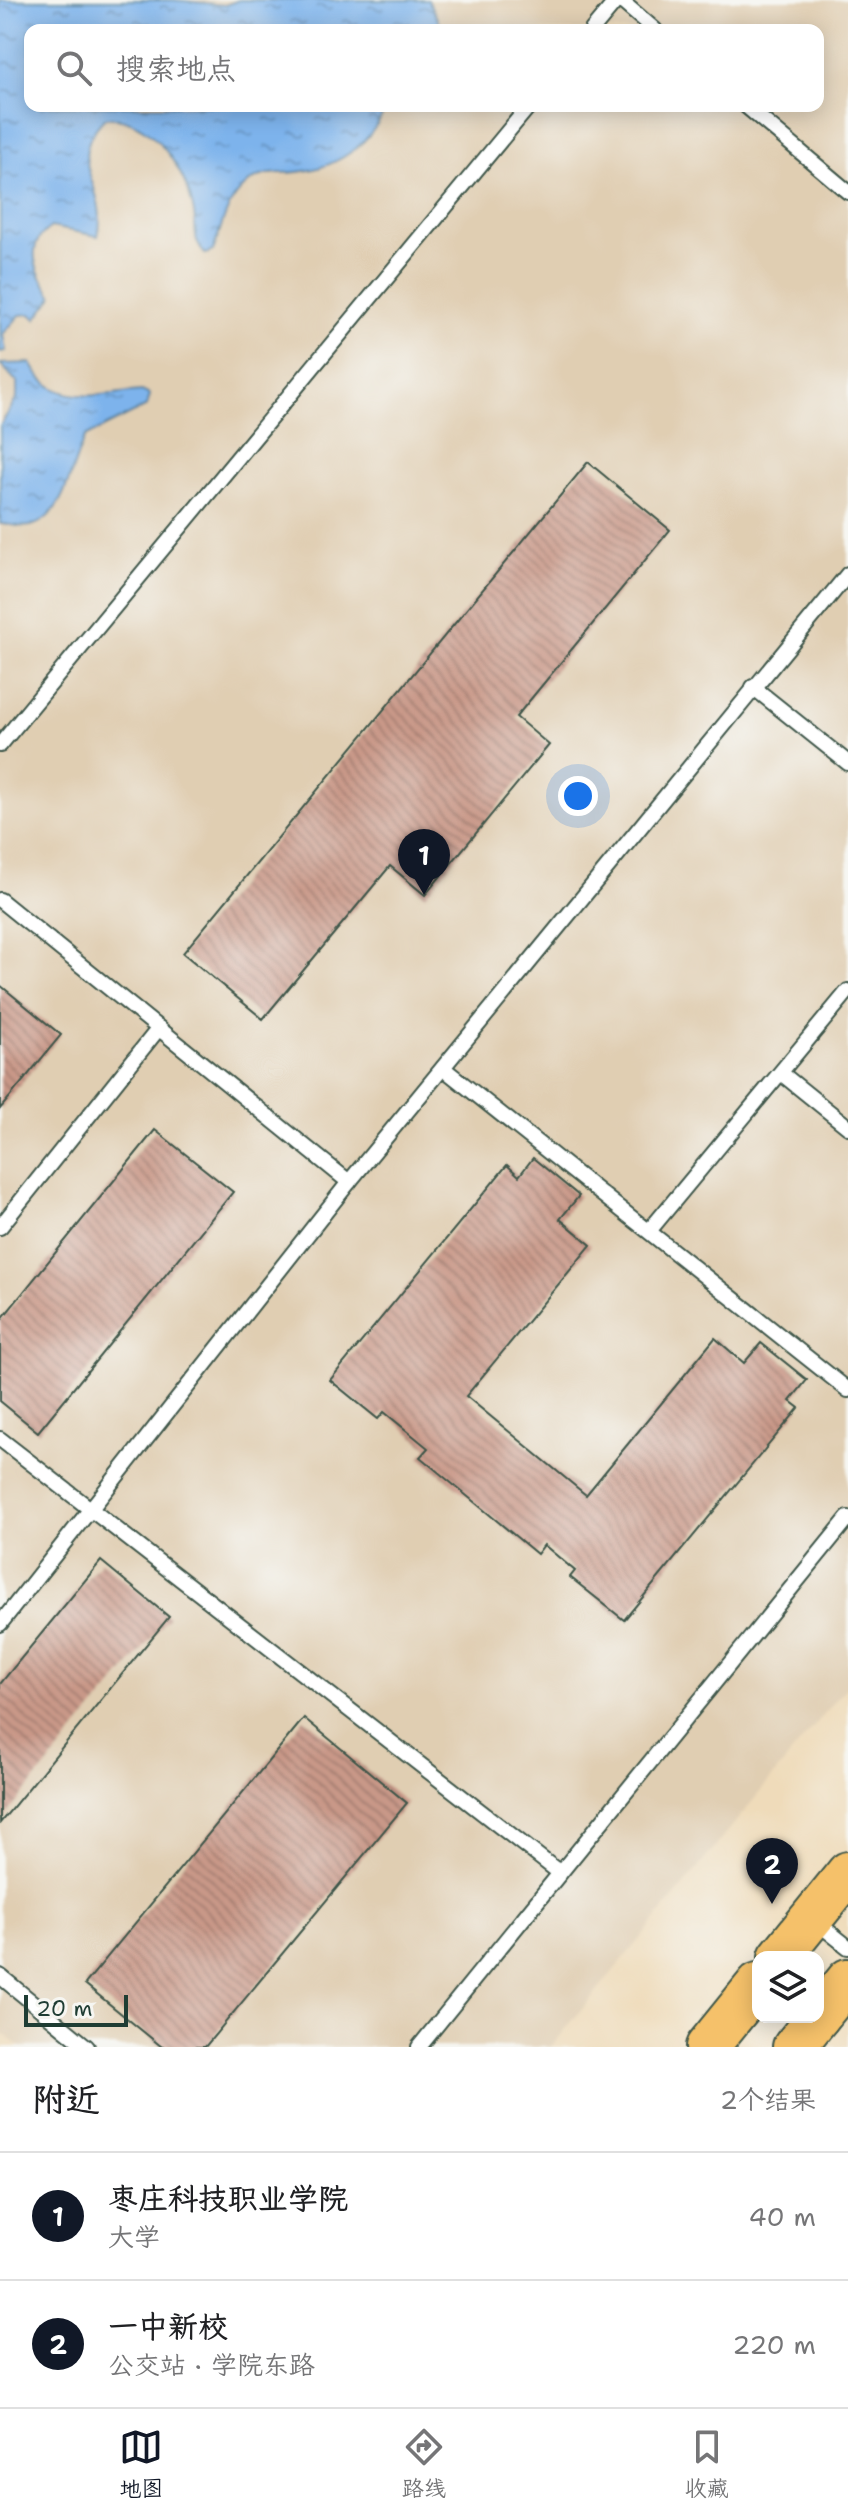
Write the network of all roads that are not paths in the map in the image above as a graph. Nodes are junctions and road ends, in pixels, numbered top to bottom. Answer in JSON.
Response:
{"nodes":[{"id":1,"x":618,"y":0,"type":"edge"},
{"id":2,"x":597,"y":24,"type":"edge"},
{"id":3,"x":648,"y":24,"type":"edge"},
{"id":4,"x":524,"y":112,"type":"edge"},
{"id":5,"x":753,"y":112,"type":"edge"},
{"id":6,"x":848,"y":192,"type":"edge"},
{"id":7,"x":848,"y":574,"type":"edge"},
{"id":8,"x":753,"y":687,"type":"junction"},
{"id":9,"x":0,"y":745,"type":"edge"},
{"id":10,"x":848,"y":763,"type":"edge"},
{"id":11,"x":0,"y":900,"type":"edge"},
{"id":12,"x":848,"y":991,"type":"edge"},
{"id":13,"x":159,"y":1028,"type":"junction"},
{"id":14,"x":443,"y":1068,"type":"junction"},
{"id":15,"x":781,"y":1073,"type":"junction"},
{"id":16,"x":848,"y":1127,"type":"edge"},
{"id":17,"x":349,"y":1182,"type":"junction"},
{"id":18,"x":0,"y":1227,"type":"edge"},
{"id":19,"x":649,"y":1231,"type":"junction"},
{"id":20,"x":848,"y":1390,"type":"edge"},
{"id":21,"x":0,"y":1439,"type":"edge"},
{"id":22,"x":89,"y":1510,"type":"junction"},
{"id":23,"x":848,"y":1518,"type":"edge"},
{"id":24,"x":0,"y":1624,"type":"edge"},
{"id":25,"x":560,"y":1873,"type":"junction"},
{"id":26,"x":848,"y":1873,"type":"edge"},
{"id":27,"x":812,"y":1918,"type":"junction"},
{"id":28,"x":848,"y":1947,"type":"edge"},
{"id":29,"x":785,"y":1951,"type":"edge"},
{"id":30,"x":0,"y":1976,"type":"edge"},
{"id":31,"x":848,"y":1980,"type":"edge"},
{"id":32,"x":752,"y":1991,"type":"edge"},
{"id":33,"x":824,"y":2010,"type":"edge"},
{"id":34,"x":813,"y":2023,"type":"edge"},
{"id":35,"x":87,"y":2047,"type":"edge"},
{"id":36,"x":419,"y":2047,"type":"edge"},
{"id":37,"x":707,"y":2047,"type":"edge"},
{"id":38,"x":794,"y":2047,"type":"edge"}],
"edges":[{"from":1,"to":2,"type":"lane"},
{"from":1,"to":3,"type":"lane"},
{"from":4,"to":9,"type":"lane"},
{"from":5,"to":6,"type":"lane"},
{"from":7,"to":8,"type":"lane"},
{"from":8,"to":10,"type":"lane"},
{"from":8,"to":14,"type":"lane"},
{"from":11,"to":13,"type":"lane"},
{"from":12,"to":15,"type":"lane"},
{"from":13,"to":17,"type":"lane"},
{"from":13,"to":18,"type":"lane"},
{"from":14,"to":17,"type":"lane"},
{"from":14,"to":19,"type":"lane"},
{"from":15,"to":16,"type":"lane"},
{"from":15,"to":19,"type":"lane"},
{"from":17,"to":22,"type":"lane"},
{"from":19,"to":20,"type":"lane"},
{"from":21,"to":22,"type":"lane"},
{"from":22,"to":24,"type":"lane"},
{"from":22,"to":25,"type":"lane"},
{"from":23,"to":25,"type":"lane"},
{"from":25,"to":36,"type":"lane"},
{"from":26,"to":27,"type":"main road"},
{"from":27,"to":28,"type":"lane"},
{"from":27,"to":29,"type":"main road"},
{"from":30,"to":35,"type":"lane"},
{"from":31,"to":33,"type":"main road"},
{"from":32,"to":37,"type":"main road"},
{"from":34,"to":38,"type":"main road"}]}
